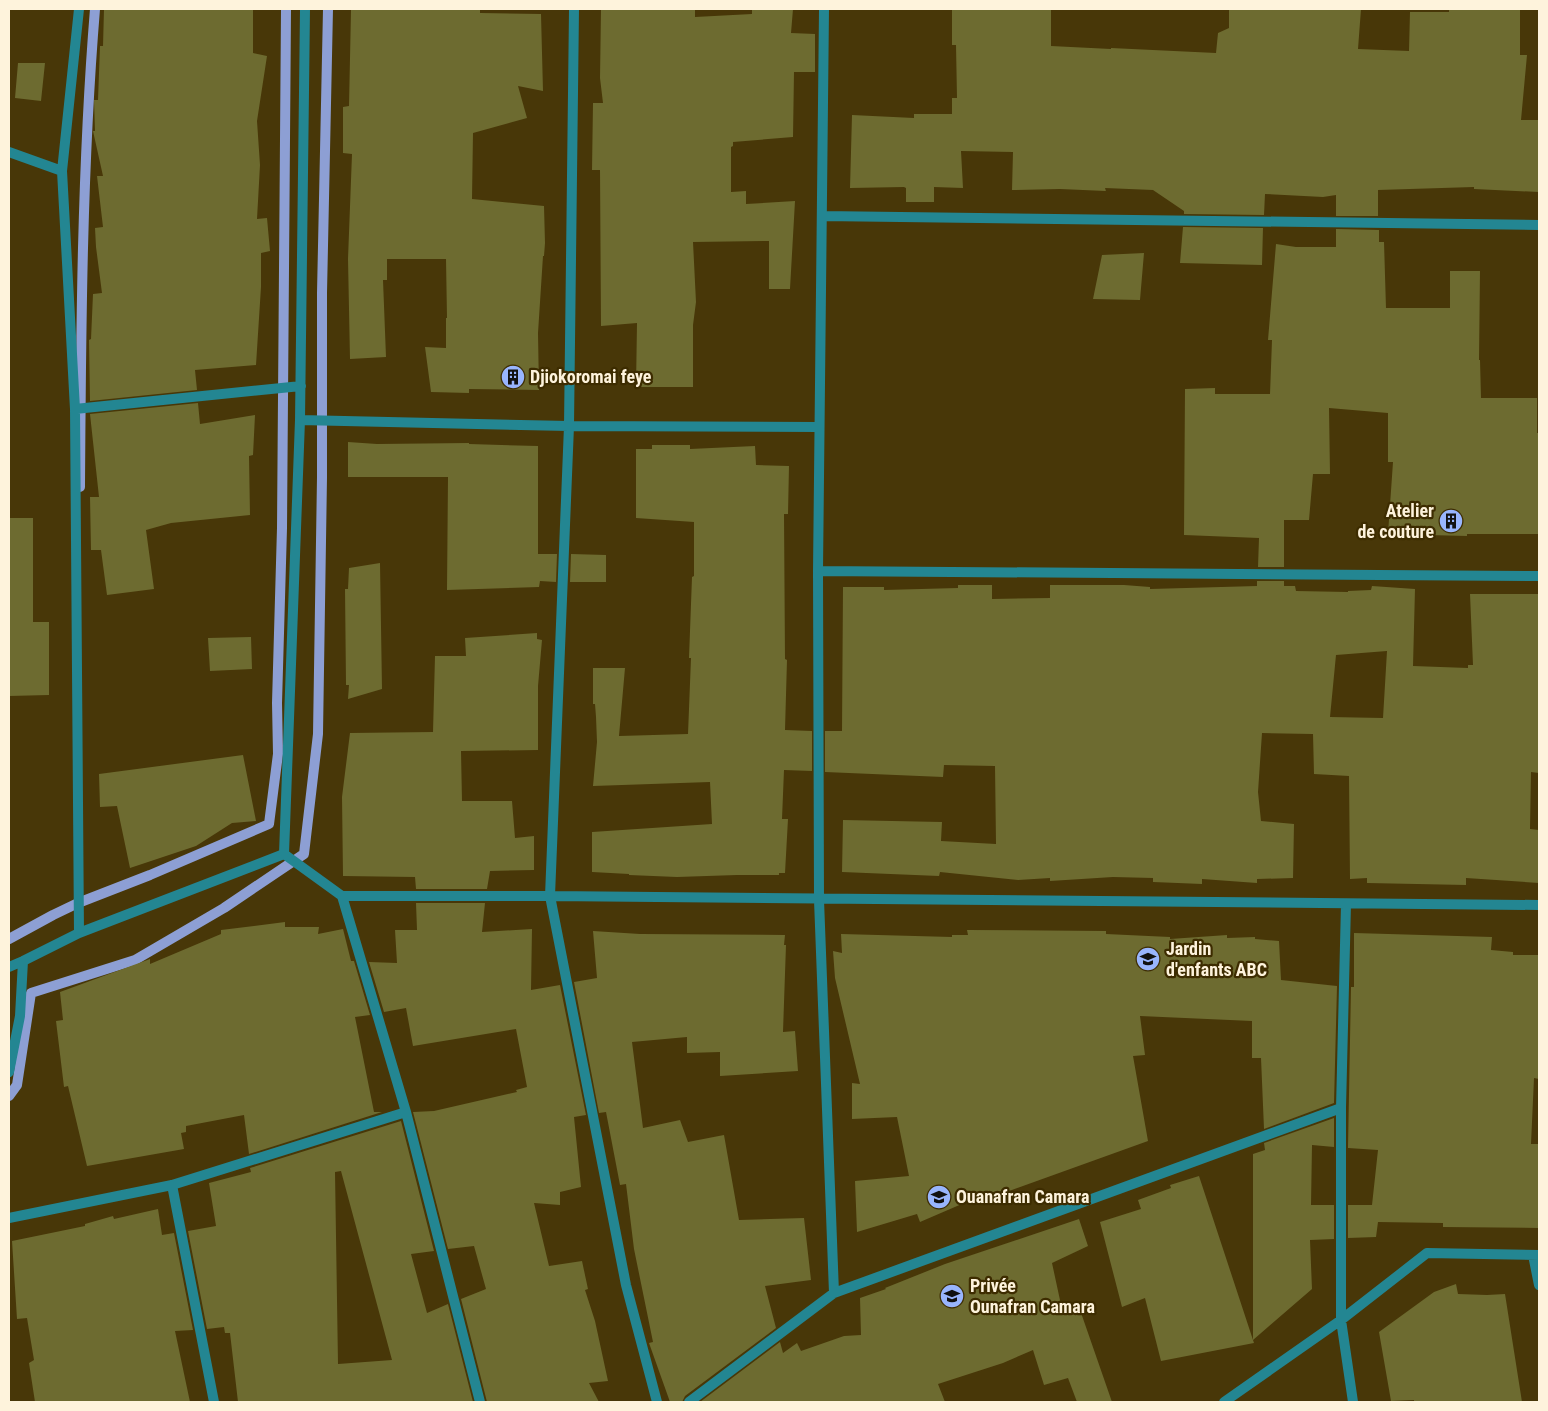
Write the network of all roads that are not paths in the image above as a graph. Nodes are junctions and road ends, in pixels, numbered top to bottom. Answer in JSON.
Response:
{"nodes":[{"id":1,"x":79,"y":9,"type":"edge"},
{"id":2,"x":305,"y":9,"type":"edge"},
{"id":3,"x":574,"y":9,"type":"edge"},
{"id":4,"x":824,"y":9,"type":"edge"},
{"id":5,"x":9,"y":152,"type":"edge"},
{"id":6,"x":62,"y":171,"type":"junction"},
{"id":7,"x":822,"y":216,"type":"junction"},
{"id":8,"x":1539,"y":225,"type":"edge"},
{"id":9,"x":301,"y":386,"type":"junction"},
{"id":10,"x":75,"y":409,"type":"junction"},
{"id":11,"x":300,"y":420,"type":"junction"},
{"id":12,"x":569,"y":426,"type":"junction"},
{"id":13,"x":820,"y":427,"type":"junction"},
{"id":14,"x":818,"y":571,"type":"junction"},
{"id":15,"x":1539,"y":576,"type":"edge"},
{"id":16,"x":284,"y":854,"type":"junction"},
{"id":17,"x":342,"y":896,"type":"junction"},
{"id":18,"x":550,"y":896,"type":"junction"},
{"id":19,"x":819,"y":900,"type":"junction"},
{"id":20,"x":1346,"y":904,"type":"junction"},
{"id":21,"x":1539,"y":905,"type":"edge"},
{"id":22,"x":79,"y":933,"type":"junction"},
{"id":23,"x":23,"y":961,"type":"junction"},
{"id":24,"x":9,"y":967,"type":"edge"},
{"id":25,"x":9,"y":1072,"type":"edge"},
{"id":26,"x":1342,"y":1108,"type":"junction"},
{"id":27,"x":406,"y":1112,"type":"junction"},
{"id":28,"x":172,"y":1185,"type":"junction"},
{"id":29,"x":9,"y":1218,"type":"edge"},
{"id":30,"x":1536,"y":1255,"type":"edge"},
{"id":31,"x":1539,"y":1286,"type":"edge"},
{"id":32,"x":834,"y":1293,"type":"junction"},
{"id":33,"x":1341,"y":1320,"type":"junction"},
{"id":34,"x":214,"y":1402,"type":"edge"},
{"id":35,"x":480,"y":1402,"type":"edge"},
{"id":36,"x":657,"y":1402,"type":"edge"},
{"id":37,"x":689,"y":1402,"type":"edge"},
{"id":38,"x":1224,"y":1402,"type":"edge"},
{"id":39,"x":1353,"y":1402,"type":"edge"}],
"edges":[{"from":1,"to":6,"type":"street"},
{"from":2,"to":9,"type":"street"},
{"from":3,"to":12,"type":"street"},
{"from":4,"to":7,"type":"street"},
{"from":5,"to":6,"type":"street"},
{"from":6,"to":10,"type":"street"},
{"from":7,"to":8,"type":"street"},
{"from":7,"to":13,"type":"street"},
{"from":9,"to":10,"type":"street"},
{"from":9,"to":11,"type":"street"},
{"from":10,"to":22,"type":"street"},
{"from":11,"to":12,"type":"street"},
{"from":11,"to":16,"type":"street"},
{"from":12,"to":13,"type":"street"},
{"from":12,"to":18,"type":"street"},
{"from":13,"to":14,"type":"street"},
{"from":14,"to":15,"type":"street"},
{"from":14,"to":19,"type":"street"},
{"from":16,"to":17,"type":"street"},
{"from":16,"to":22,"type":"street"},
{"from":17,"to":18,"type":"street"},
{"from":17,"to":27,"type":"street"},
{"from":18,"to":19,"type":"street"},
{"from":18,"to":36,"type":"street"},
{"from":19,"to":20,"type":"street"},
{"from":19,"to":32,"type":"street"},
{"from":20,"to":21,"type":"street"},
{"from":20,"to":26,"type":"street"},
{"from":22,"to":23,"type":"street"},
{"from":23,"to":24,"type":"street"},
{"from":23,"to":25,"type":"street"},
{"from":26,"to":32,"type":"street"},
{"from":26,"to":33,"type":"street"},
{"from":27,"to":28,"type":"street"},
{"from":27,"to":35,"type":"street"},
{"from":28,"to":29,"type":"street"},
{"from":28,"to":34,"type":"street"},
{"from":30,"to":31,"type":"street"},
{"from":30,"to":33,"type":"street"},
{"from":32,"to":37,"type":"street"},
{"from":33,"to":38,"type":"street"},
{"from":33,"to":39,"type":"street"}]}
